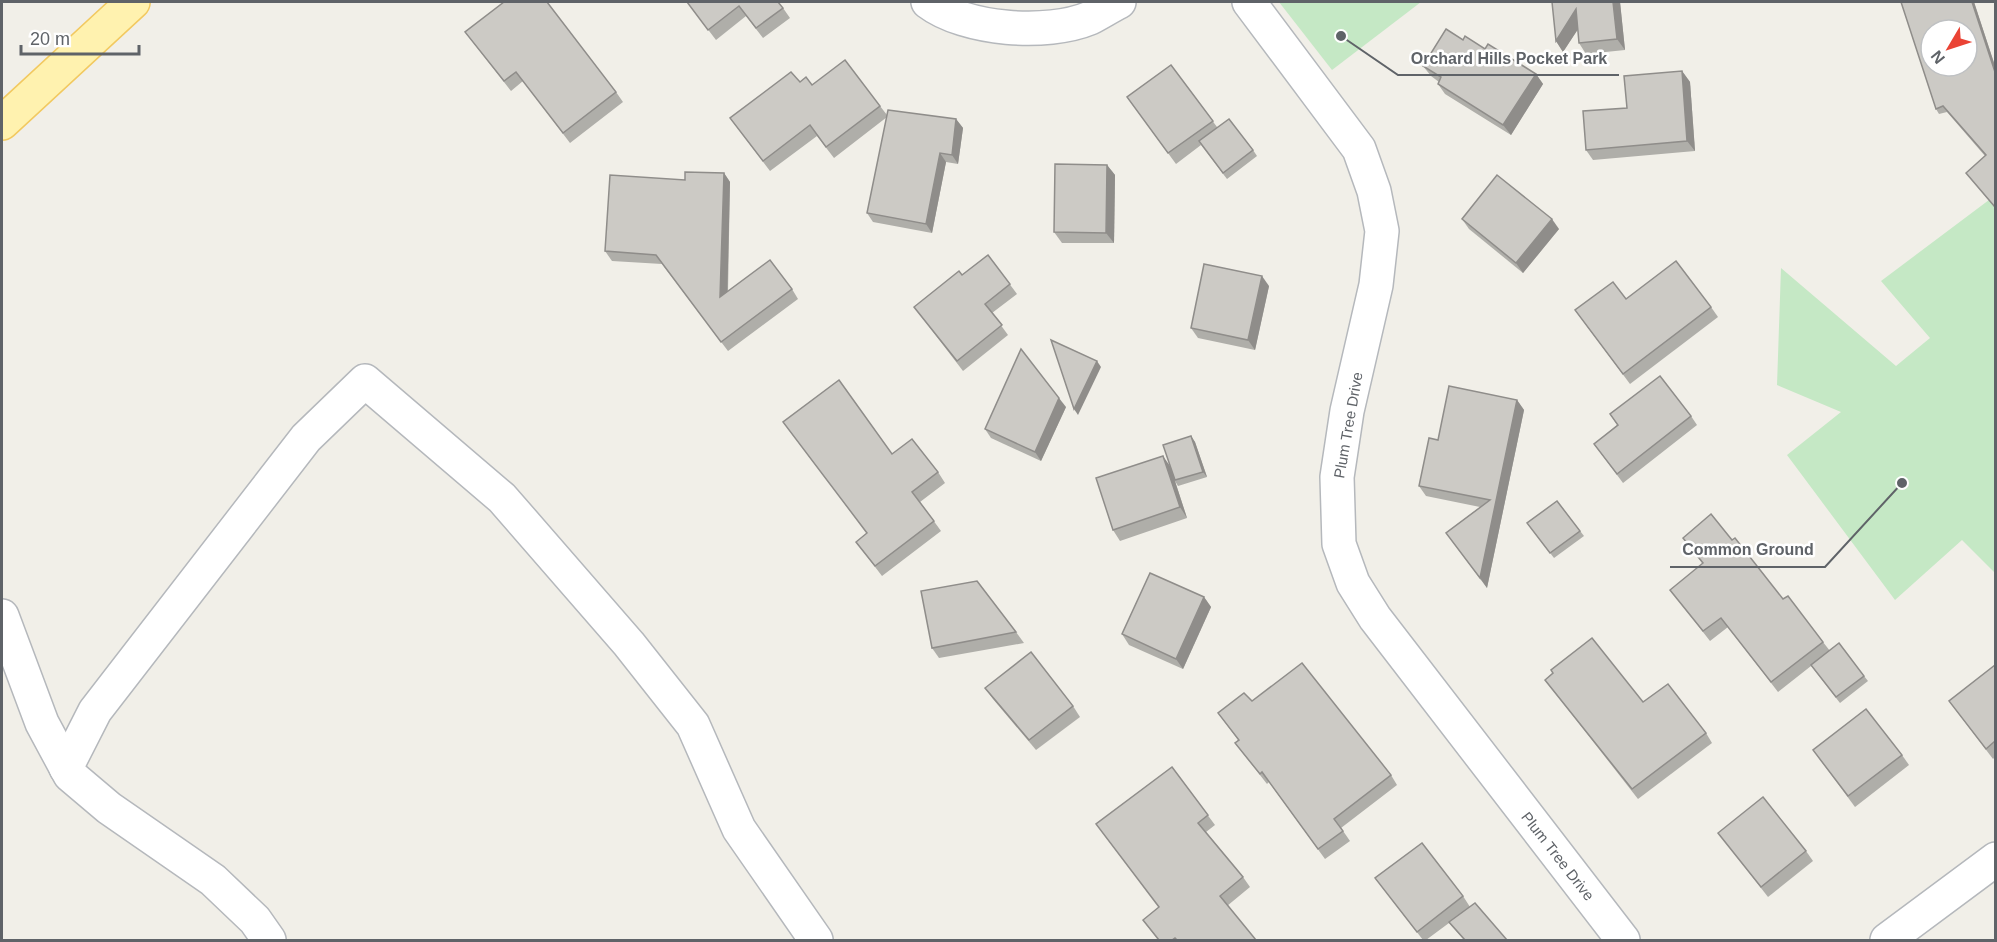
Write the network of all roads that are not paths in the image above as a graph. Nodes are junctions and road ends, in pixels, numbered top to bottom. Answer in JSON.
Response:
{"nodes":[{"id":1,"x":132,"y":2,"type":"edge"},
{"id":2,"x":928,"y":2,"type":"edge"},
{"id":3,"x":1119,"y":2,"type":"edge"},
{"id":4,"x":1249,"y":2,"type":"edge"},
{"id":5,"x":2,"y":123,"type":"edge"},
{"id":6,"x":2,"y":616,"type":"edge"},
{"id":7,"x":66,"y":768,"type":"junction"},
{"id":8,"x":1995,"y":859,"type":"edge"},
{"id":9,"x":269,"y":940,"type":"edge"},
{"id":10,"x":816,"y":940,"type":"edge"},
{"id":11,"x":1623,"y":940,"type":"edge"},
{"id":12,"x":1887,"y":940,"type":"edge"}],
"edges":[{"from":1,"to":5,"type":"main road"},
{"from":2,"to":3,"type":"street"},
{"from":4,"to":11,"type":"street","name":"Plum Tree Drive"},
{"from":6,"to":7,"type":"street"},
{"from":7,"to":9,"type":"street"},
{"from":7,"to":10,"type":"street"},
{"from":8,"to":12,"type":"street"}]}
